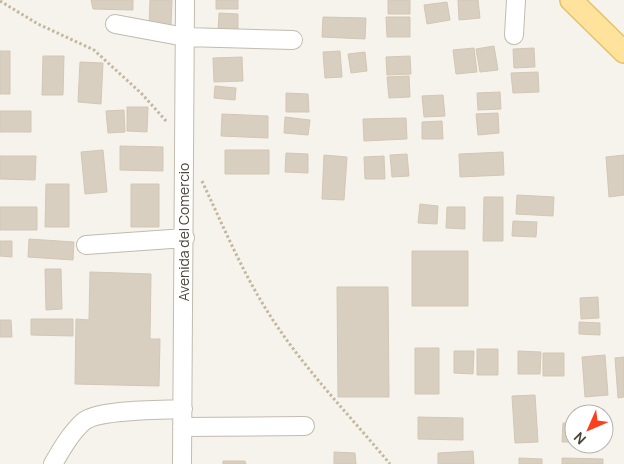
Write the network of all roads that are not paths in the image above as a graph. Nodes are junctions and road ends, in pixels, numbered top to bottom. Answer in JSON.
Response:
{"nodes":[{"id":1,"x":185,"y":0,"type":"edge"},
{"id":2,"x":516,"y":0,"type":"edge"},
{"id":3,"x":576,"y":2,"type":"edge"},
{"id":4,"x":116,"y":24,"type":"dead end"},
{"id":5,"x":514,"y":35,"type":"dead end"},
{"id":6,"x":185,"y":37,"type":"junction"},
{"id":7,"x":292,"y":40,"type":"dead end"},
{"id":8,"x":624,"y":52,"type":"edge"},
{"id":9,"x":185,"y":238,"type":"junction"},
{"id":10,"x":86,"y":245,"type":"dead end"},
{"id":11,"x":182,"y":418,"type":"junction"},
{"id":12,"x":305,"y":426,"type":"dead end"},
{"id":13,"x":53,"y":464,"type":"edge"},
{"id":14,"x":182,"y":464,"type":"edge"}],
"edges":[{"from":1,"to":6,"type":"street","name":"Avenida del Comercio"},
{"from":2,"to":5,"type":"street"},
{"from":3,"to":8,"type":"main road"},
{"from":4,"to":6,"type":"street"},
{"from":6,"to":7,"type":"street"},
{"from":6,"to":9,"type":"street","name":"Avenida del Comercio"},
{"from":9,"to":10,"type":"street"},
{"from":9,"to":11,"type":"street","name":"Avenida del Comercio"},
{"from":11,"to":12,"type":"street"},
{"from":11,"to":13,"type":"street"},
{"from":11,"to":14,"type":"street","name":"Avenida del Comercio"}]}
